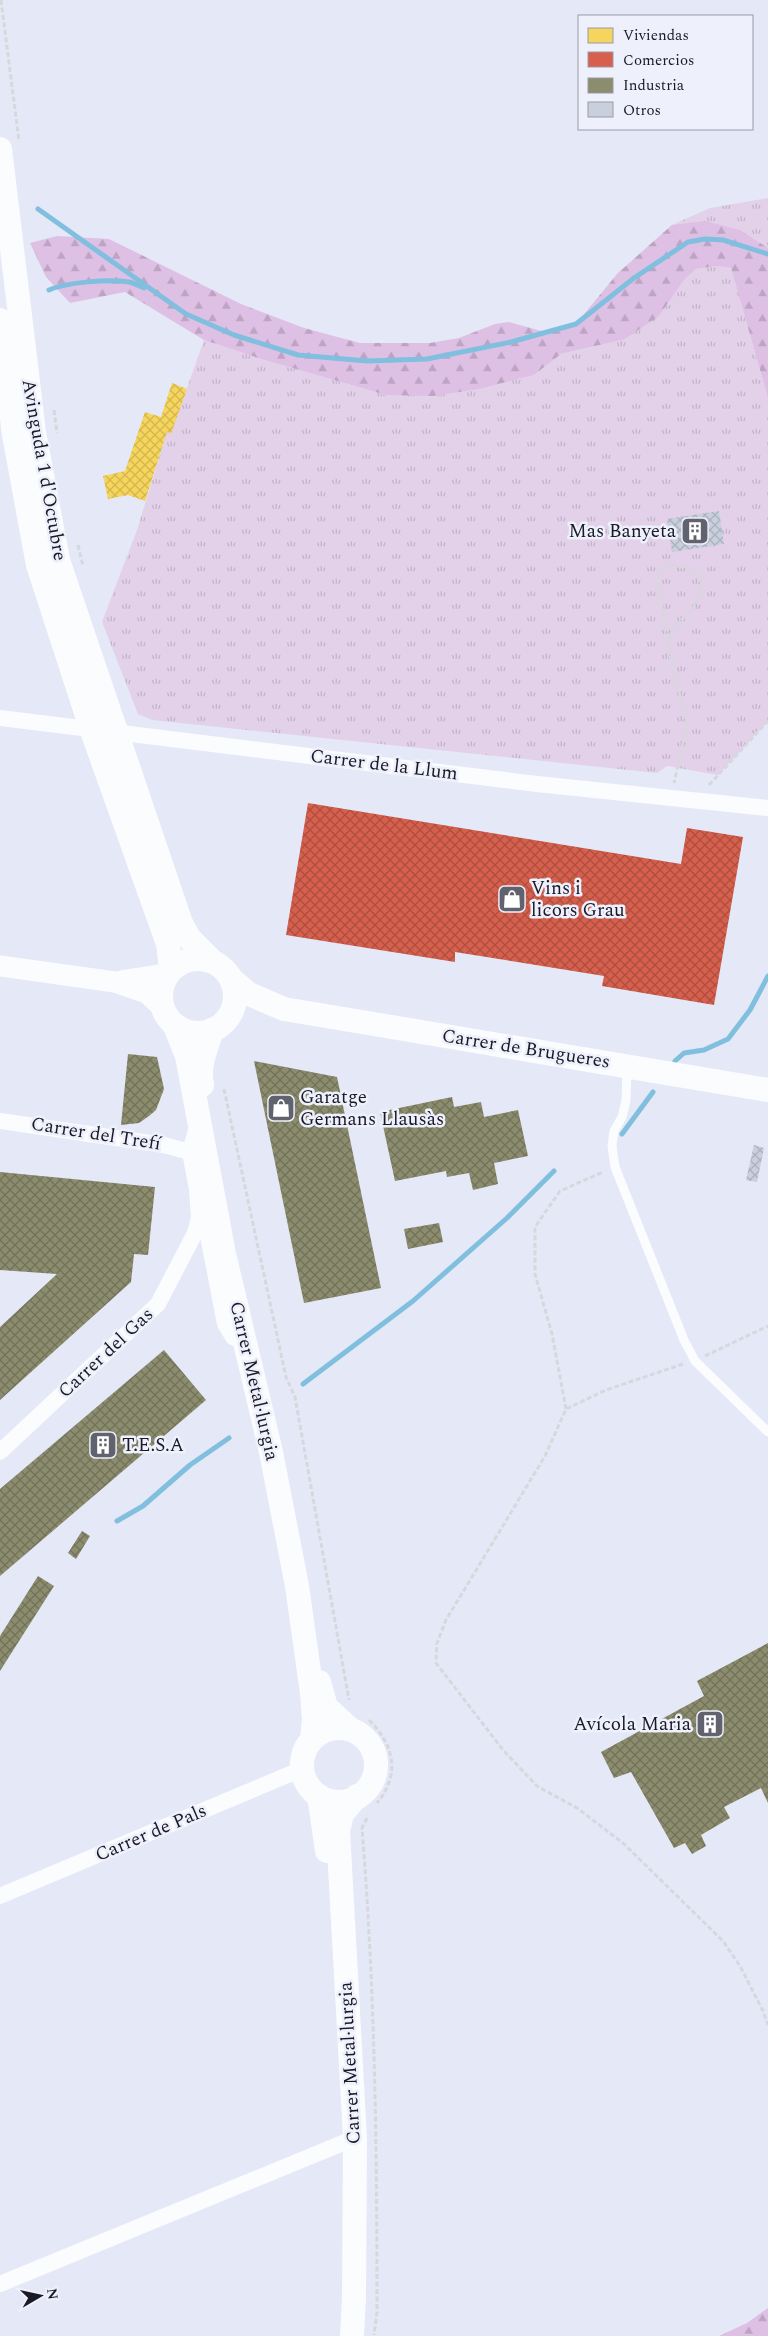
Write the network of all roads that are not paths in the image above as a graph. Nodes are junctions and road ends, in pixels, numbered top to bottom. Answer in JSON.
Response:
{"nodes":[{"id":1,"x":10,"y":148,"type":"edge"},
{"id":2,"x":0,"y":320,"type":"edge"},
{"id":3,"x":16,"y":434,"type":"edge"},
{"id":4,"x":0,"y":718,"type":"edge"},
{"id":5,"x":92,"y":731,"type":"junction"},
{"id":6,"x":117,"y":734,"type":"junction"},
{"id":7,"x":768,"y":808,"type":"edge"},
{"id":8,"x":171,"y":926,"type":"junction"},
{"id":9,"x":212,"y":961,"type":"junction"},
{"id":10,"x":0,"y":966,"type":"edge"},
{"id":11,"x":169,"y":971,"type":"junction"},
{"id":12,"x":231,"y":978,"type":"junction"},
{"id":13,"x":116,"y":982,"type":"junction"},
{"id":14,"x":162,"y":1006,"type":"junction"},
{"id":15,"x":284,"y":1009,"type":"junction"},
{"id":16,"x":175,"y":1026,"type":"junction"},
{"id":17,"x":218,"y":1026,"type":"junction"},
{"id":18,"x":627,"y":1066,"type":"junction"},
{"id":19,"x":768,"y":1090,"type":"edge"},
{"id":20,"x":0,"y":1121,"type":"edge"},
{"id":21,"x":199,"y":1121,"type":"junction"},
{"id":22,"x":190,"y":1152,"type":"junction"},
{"id":23,"x":199,"y":1218,"type":"junction"},
{"id":24,"x":245,"y":1342,"type":"junction"},
{"id":25,"x":768,"y":1432,"type":"edge"},
{"id":26,"x":0,"y":1452,"type":"edge"},
{"id":27,"x":350,"y":1730,"type":"junction"},
{"id":28,"x":312,"y":1739,"type":"junction"},
{"id":29,"x":302,"y":1769,"type":"junction"},
{"id":30,"x":319,"y":1796,"type":"junction"},
{"id":31,"x":357,"y":1796,"type":"junction"},
{"id":32,"x":0,"y":1896,"type":"edge"},
{"id":33,"x":348,"y":2140,"type":"junction"},
{"id":34,"x":0,"y":2284,"type":"edge"},
{"id":35,"x":338,"y":2336,"type":"edge"},
{"id":36,"x":352,"y":2336,"type":"edge"}],
"edges":[{"from":1,"to":3,"type":"main road","name":"Avinguda 1 d'Octubre"},
{"from":2,"to":3,"type":"main road","name":"Avinguda 1 d'Octubre"},
{"from":3,"to":5,"type":"main road","name":"Avinguda 1 d'Octubre"},
{"from":3,"to":6,"type":"main road","name":"Avinguda 1 d'Octubre"},
{"from":4,"to":5,"type":"street","name":"Carrer de la Llum"},
{"from":5,"to":6,"type":"street","name":"Carrer de la Llum"},
{"from":5,"to":8,"type":"main road","name":"Avinguda 1 d'Octubre"},
{"from":6,"to":7,"type":"street","name":"Carrer de la Llum"},
{"from":6,"to":8,"type":"main road","name":"Avinguda 1 d'Octubre"},
{"from":8,"to":9,"type":"main road"},
{"from":8,"to":11,"type":"main road"},
{"from":9,"to":11,"type":"main road"},
{"from":9,"to":12,"type":"main road"},
{"from":10,"to":13,"type":"street"},
{"from":11,"to":13,"type":"street"},
{"from":11,"to":14,"type":"main road"},
{"from":12,"to":15,"type":"main road"},
{"from":12,"to":17,"type":"main road"},
{"from":13,"to":14,"type":"street"},
{"from":14,"to":16,"type":"main road"},
{"from":15,"to":17,"type":"main road"},
{"from":15,"to":18,"type":"main road","name":"Carrer de Brugueres"},
{"from":16,"to":17,"type":"main road"},
{"from":16,"to":21,"type":"main road","name":"Carrer Metal·lurgia"},
{"from":17,"to":27,"type":"main road","name":"Carrer Metal·lurgia"},
{"from":18,"to":19,"type":"main road","name":"Carrer de Brugueres"},
{"from":18,"to":25,"type":"lane"},
{"from":20,"to":22,"type":"street","name":"Carrer del Trefí"},
{"from":21,"to":22,"type":"street","name":"Carrer del Gas"},
{"from":21,"to":24,"type":"main road","name":"Carrer Metal·lurgia"},
{"from":22,"to":23,"type":"street","name":"Carrer del Gas"},
{"from":23,"to":24,"type":"street"},
{"from":23,"to":26,"type":"street","name":"Carrer del Gas"},
{"from":24,"to":28,"type":"main road","name":"Carrer Metal·lurgia"},
{"from":27,"to":28,"type":"main road"},
{"from":27,"to":31,"type":"main road"},
{"from":28,"to":29,"type":"main road"},
{"from":29,"to":30,"type":"main road"},
{"from":29,"to":32,"type":"street","name":"Carrer de Pals"},
{"from":30,"to":31,"type":"main road"},
{"from":30,"to":33,"type":"main road","name":"Carrer Metal·lurgia"},
{"from":31,"to":33,"type":"main road","name":"Carrer Metal·lurgia"},
{"from":33,"to":34,"type":"street"},
{"from":33,"to":35,"type":"main road","name":"Carrer Metal·lurgia"},
{"from":33,"to":36,"type":"main road","name":"Carrer Metal·lurgia"}]}
